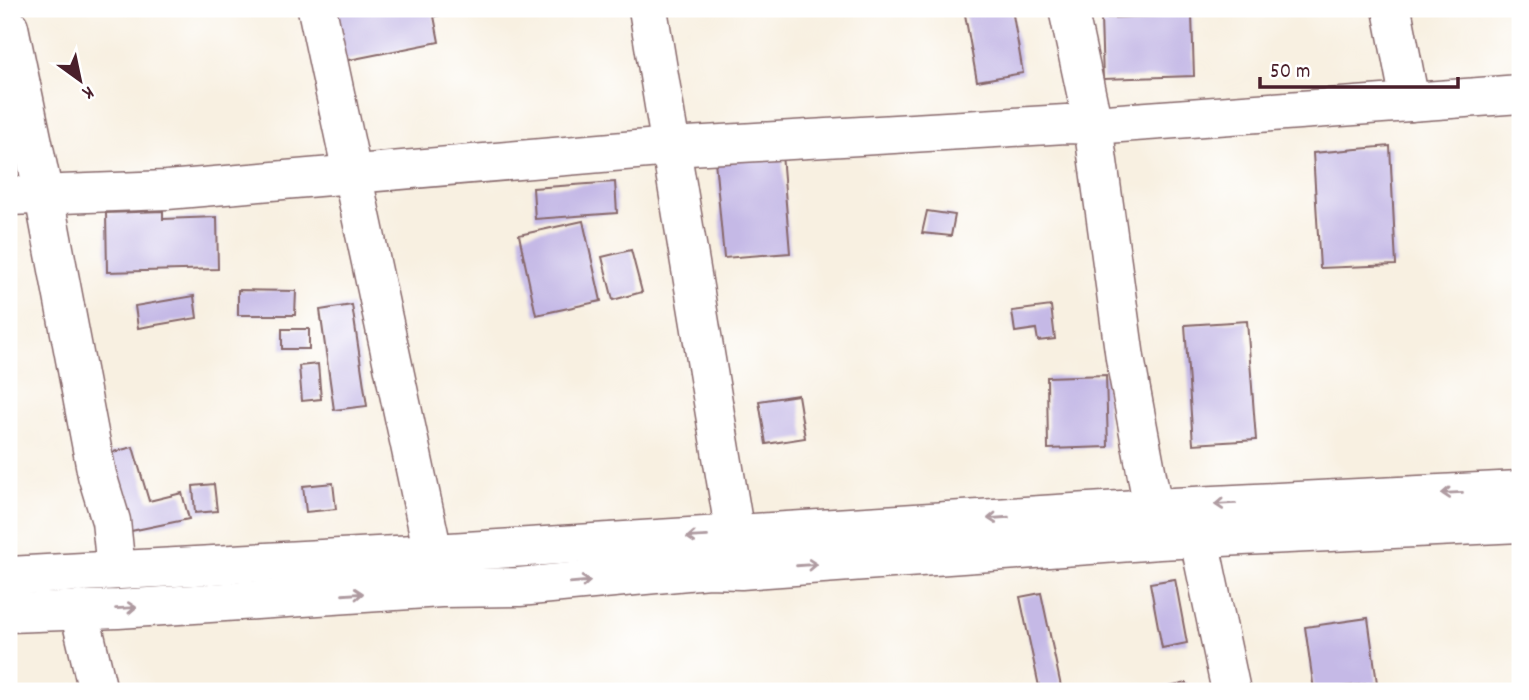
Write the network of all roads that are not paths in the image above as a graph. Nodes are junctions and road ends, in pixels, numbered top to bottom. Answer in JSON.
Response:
{"nodes":[{"id":1,"x":317,"y":9,"type":"edge"},
{"id":2,"x":648,"y":9,"type":"edge"},
{"id":3,"x":1068,"y":9,"type":"edge"},
{"id":4,"x":1392,"y":9,"type":"edge"},
{"id":5,"x":9,"y":27,"type":"edge"},
{"id":6,"x":1520,"y":94,"type":"edge"},
{"id":7,"x":1410,"y":103,"type":"junction"},
{"id":8,"x":1093,"y":125,"type":"junction"},
{"id":9,"x":671,"y":147,"type":"junction"},
{"id":10,"x":352,"y":173,"type":"junction"},
{"id":11,"x":26,"y":195,"type":"edge"},
{"id":12,"x":1520,"y":490,"type":"edge"},
{"id":13,"x":1153,"y":508,"type":"junction"},
{"id":14,"x":1520,"y":523,"type":"edge"},
{"id":15,"x":735,"y":535,"type":"junction"},
{"id":16,"x":1199,"y":539,"type":"junction"},
{"id":17,"x":433,"y":553,"type":"junction"},
{"id":18,"x":116,"y":570,"type":"junction"},
{"id":19,"x":9,"y":576,"type":"edge"},
{"id":20,"x":79,"y":610,"type":"junction"},
{"id":21,"x":9,"y":613,"type":"edge"},
{"id":22,"x":98,"y":691,"type":"edge"},
{"id":23,"x":1231,"y":691,"type":"edge"}],
"edges":[{"from":1,"to":10,"type":"street"},
{"from":2,"to":9,"type":"street"},
{"from":3,"to":8,"type":"street"},
{"from":4,"to":7,"type":"street"},
{"from":5,"to":11,"type":"street"},
{"from":6,"to":7,"type":"street"},
{"from":7,"to":8,"type":"street"},
{"from":8,"to":9,"type":"street"},
{"from":8,"to":13,"type":"street"},
{"from":9,"to":10,"type":"street"},
{"from":9,"to":15,"type":"street"},
{"from":10,"to":11,"type":"street"},
{"from":10,"to":17,"type":"street"},
{"from":11,"to":18,"type":"street"},
{"from":12,"to":13,"type":"street","one_way":true},
{"from":13,"to":15,"type":"street","one_way":true},
{"from":14,"to":16,"type":"street"},
{"from":15,"to":17,"type":"street","one_way":true},
{"from":20,"to":16,"type":"street","one_way":true},
{"from":16,"to":23,"type":"street"},
{"from":17,"to":18,"type":"street"},
{"from":18,"to":19,"type":"street"},
{"from":20,"to":21,"type":"street"},
{"from":20,"to":22,"type":"street"}]}
